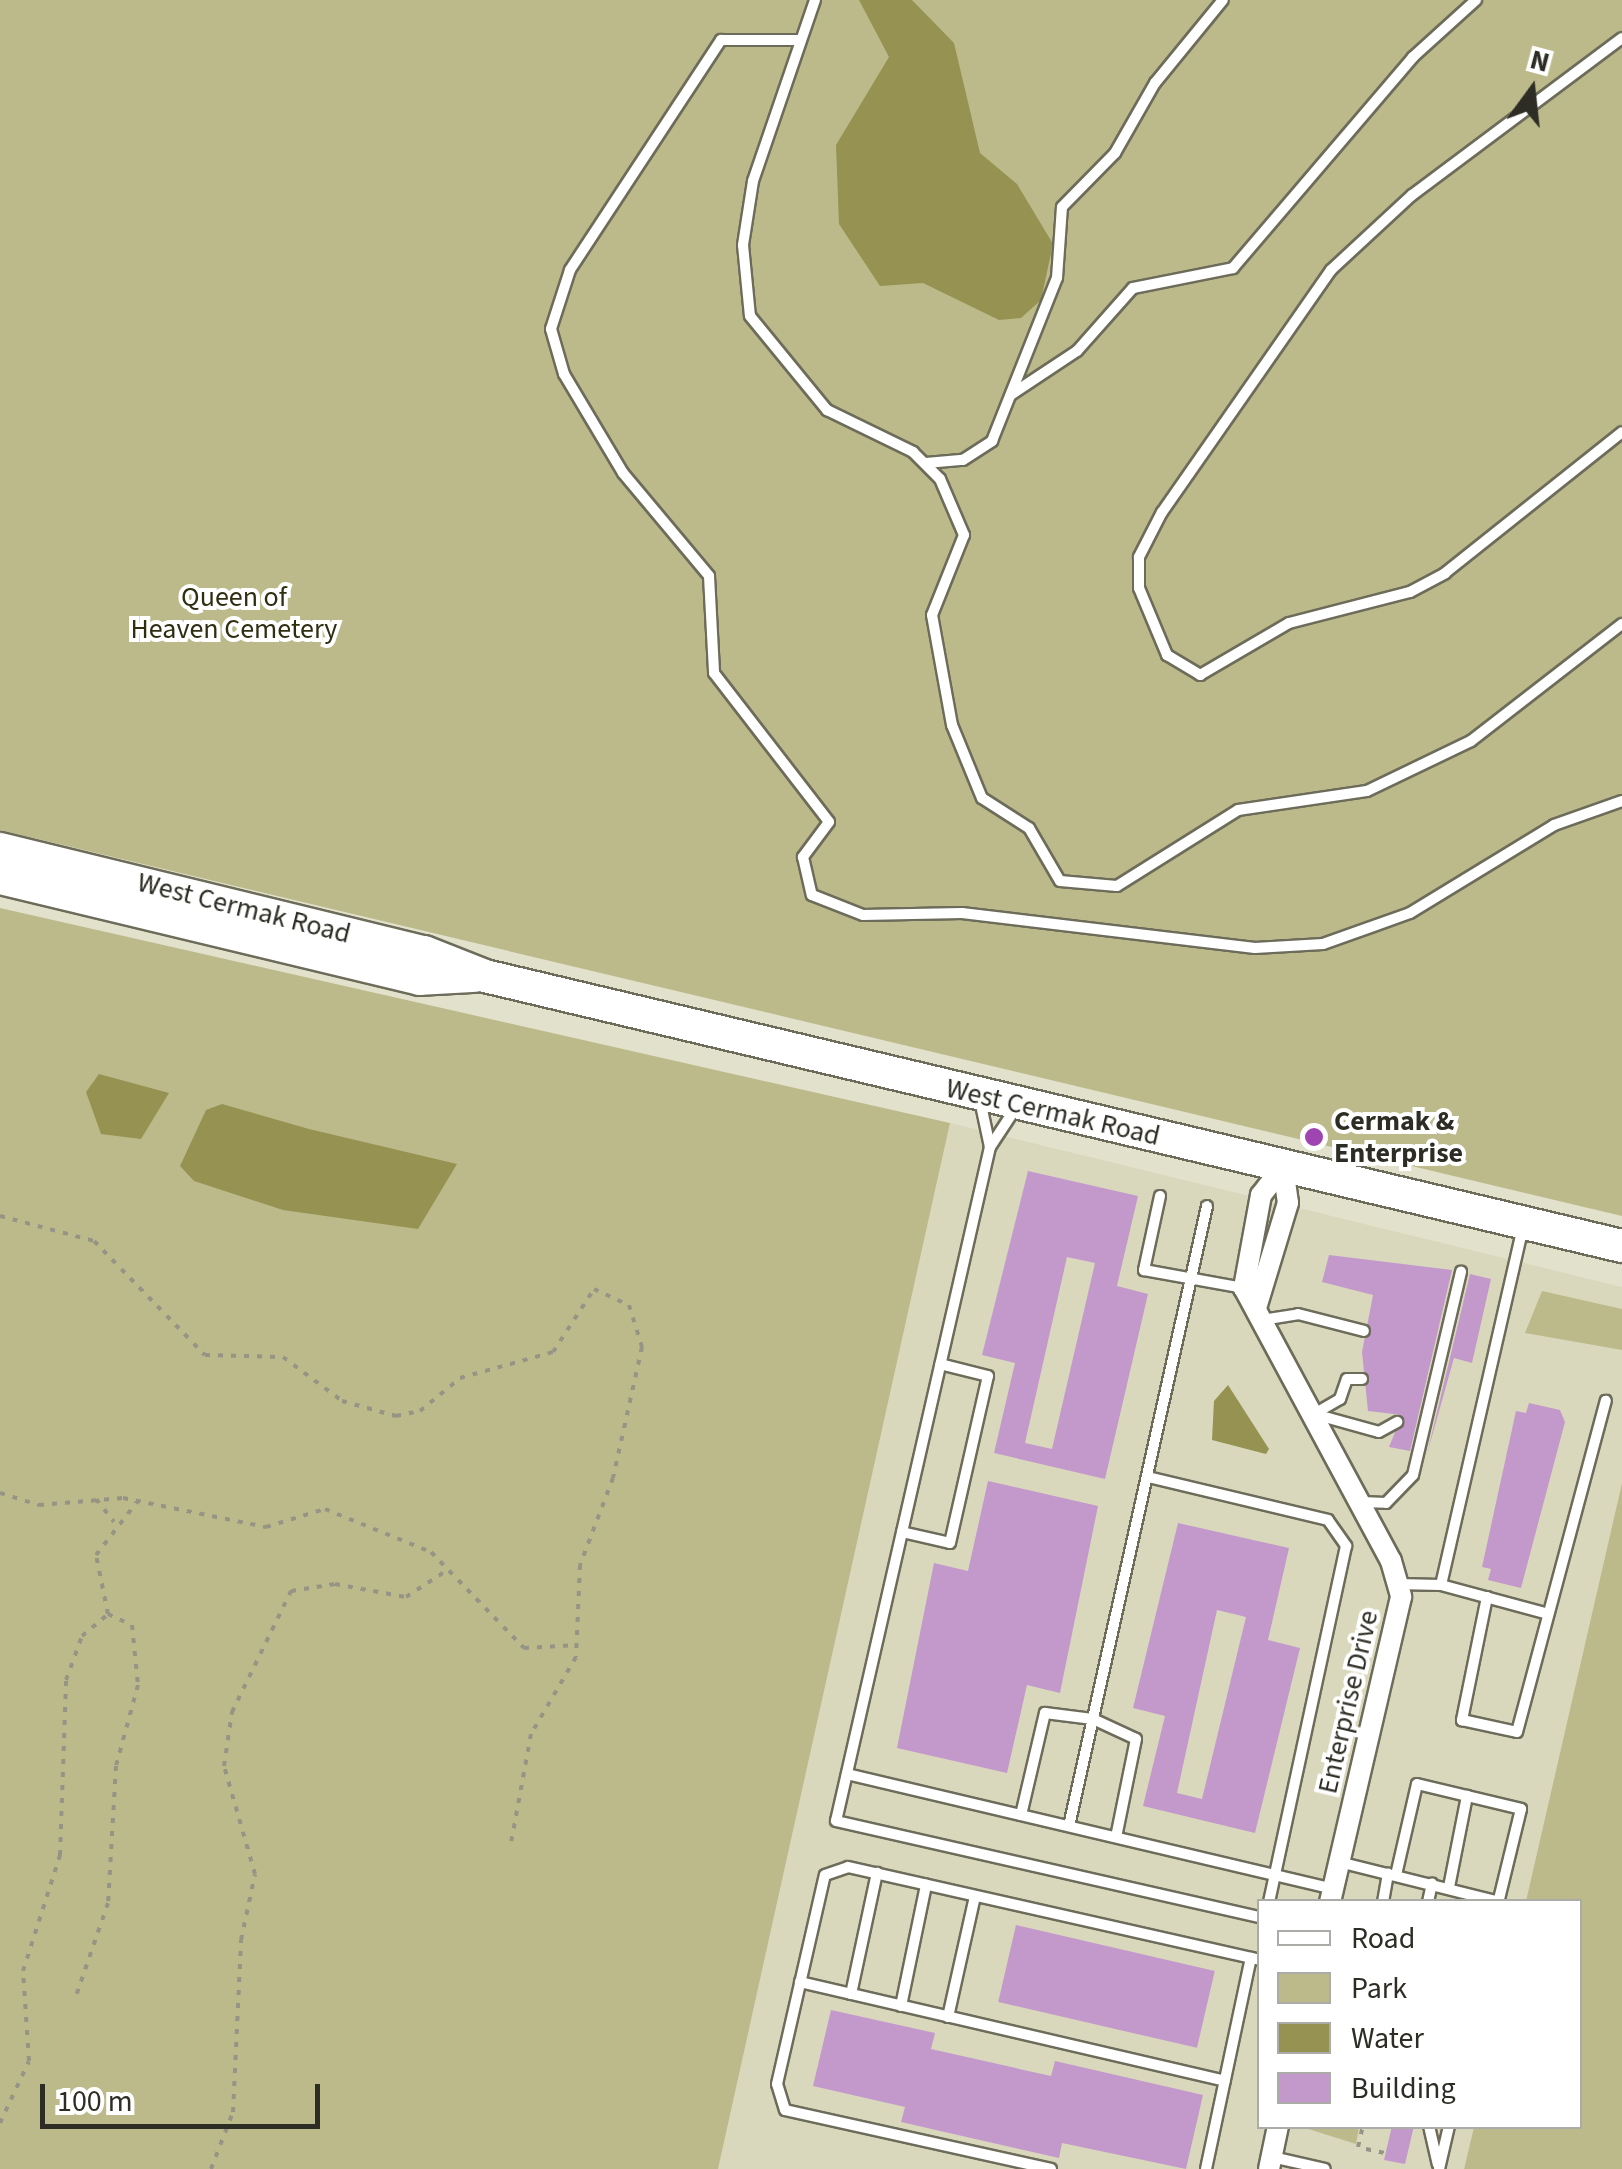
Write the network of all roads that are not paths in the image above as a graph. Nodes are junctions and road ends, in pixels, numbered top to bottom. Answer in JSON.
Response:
{"nodes":[{"id":1,"x":815,"y":0,"type":"edge"},
{"id":2,"x":1223,"y":0,"type":"edge"},
{"id":3,"x":1476,"y":0,"type":"edge"},
{"id":4,"x":1622,"y":38,"type":"edge"},
{"id":5,"x":800,"y":40,"type":"junction"},
{"id":6,"x":1012,"y":394,"type":"junction"},
{"id":7,"x":1622,"y":432,"type":"edge"},
{"id":8,"x":926,"y":463,"type":"junction"},
{"id":9,"x":1622,"y":624,"type":"edge"},
{"id":10,"x":1622,"y":801,"type":"edge"},
{"id":11,"x":0,"y":849,"type":"edge"},
{"id":12,"x":0,"y":878,"type":"edge"},
{"id":13,"x":484,"y":976,"type":"junction"},
{"id":14,"x":978,"y":1094,"type":"junction"},
{"id":15,"x":1018,"y":1104,"type":"junction"},
{"id":16,"x":990,"y":1147,"type":"junction"},
{"id":17,"x":1284,"y":1167,"type":"junction"},
{"id":18,"x":1160,"y":1196,"type":"dead end"},
{"id":19,"x":1207,"y":1206,"type":"dead end"},
{"id":20,"x":1523,"y":1223,"type":"junction"},
{"id":21,"x":1622,"y":1246,"type":"edge"},
{"id":22,"x":1462,"y":1272,"type":"dead end"},
{"id":23,"x":1190,"y":1282,"type":"junction"},
{"id":24,"x":1244,"y":1288,"type":"junction"},
{"id":25,"x":1259,"y":1314,"type":"junction"},
{"id":26,"x":1364,"y":1330,"type":"dead end"},
{"id":27,"x":940,"y":1364,"type":"junction"},
{"id":28,"x":1362,"y":1380,"type":"dead end"},
{"id":29,"x":1606,"y":1401,"type":"dead end"},
{"id":30,"x":1313,"y":1414,"type":"junction"},
{"id":31,"x":1397,"y":1422,"type":"dead end"},
{"id":32,"x":1148,"y":1477,"type":"junction"},
{"id":33,"x":1360,"y":1502,"type":"junction"},
{"id":34,"x":902,"y":1532,"type":"junction"},
{"id":35,"x":1397,"y":1584,"type":"junction"},
{"id":36,"x":1441,"y":1584,"type":"junction"},
{"id":37,"x":1487,"y":1597,"type":"junction"},
{"id":38,"x":1545,"y":1613,"type":"junction"},
{"id":39,"x":1093,"y":1719,"type":"junction"},
{"id":40,"x":847,"y":1774,"type":"junction"},
{"id":41,"x":1467,"y":1796,"type":"junction"},
{"id":42,"x":1022,"y":1815,"type":"junction"},
{"id":43,"x":1068,"y":1826,"type":"junction"},
{"id":44,"x":1116,"y":1837,"type":"junction"},
{"id":45,"x":1339,"y":1862,"type":"junction"},
{"id":46,"x":878,"y":1874,"type":"junction"},
{"id":47,"x":1275,"y":1874,"type":"junction"},
{"id":48,"x":1392,"y":1874,"type":"junction"},
{"id":49,"x":926,"y":1884,"type":"junction"},
{"id":50,"x":1432,"y":1884,"type":"junction"},
{"id":51,"x":1449,"y":1887,"type":"junction"},
{"id":52,"x":1332,"y":1895,"type":"edge"},
{"id":53,"x":974,"y":1896,"type":"junction"},
{"id":54,"x":1270,"y":1899,"type":"edge"},
{"id":55,"x":1384,"y":1899,"type":"edge"},
{"id":56,"x":1429,"y":1899,"type":"edge"},
{"id":57,"x":1495,"y":1899,"type":"edge"},
{"id":58,"x":1499,"y":1899,"type":"edge"},
{"id":59,"x":1257,"y":1916,"type":"edge"},
{"id":60,"x":1255,"y":1959,"type":"edge"},
{"id":61,"x":800,"y":1982,"type":"junction"},
{"id":62,"x":851,"y":1994,"type":"junction"},
{"id":63,"x":902,"y":2006,"type":"junction"},
{"id":64,"x":948,"y":2016,"type":"junction"},
{"id":65,"x":1225,"y":2081,"type":"junction"},
{"id":66,"x":1277,"y":2129,"type":"edge"},
{"id":67,"x":1430,"y":2129,"type":"edge"},
{"id":68,"x":1448,"y":2129,"type":"edge"},
{"id":69,"x":1270,"y":2163,"type":"edge"},
{"id":70,"x":1439,"y":2168,"type":"edge"},
{"id":71,"x":1051,"y":2169,"type":"edge"},
{"id":72,"x":1206,"y":2169,"type":"edge"},
{"id":73,"x":1325,"y":2169,"type":"edge"}],
"edges":[{"from":1,"to":5,"type":"lane"},
{"from":2,"to":6,"type":"lane"},
{"from":3,"to":6,"type":"lane"},
{"from":4,"to":7,"type":"lane"},
{"from":5,"to":8,"type":"lane"},
{"from":5,"to":10,"type":"lane"},
{"from":6,"to":8,"type":"lane"},
{"from":8,"to":9,"type":"lane"},
{"from":11,"to":13,"type":"main road","name":"West Cermak Road"},
{"from":12,"to":13,"type":"main road","name":"West Cermak Road"},
{"from":13,"to":14,"type":"main road","name":"West Cermak Road"},
{"from":14,"to":15,"type":"main road","name":"West Cermak Road"},
{"from":14,"to":16,"type":"lane"},
{"from":15,"to":16,"type":"lane"},
{"from":15,"to":17,"type":"main road","name":"West Cermak Road"},
{"from":16,"to":27,"type":"lane"},
{"from":17,"to":20,"type":"main road","name":"West Cermak Road"},
{"from":17,"to":24,"type":"street"},
{"from":17,"to":25,"type":"street"},
{"from":18,"to":23,"type":"lane"},
{"from":19,"to":23,"type":"lane"},
{"from":20,"to":21,"type":"main road","name":"West Cermak Road"},
{"from":20,"to":36,"type":"lane"},
{"from":22,"to":33,"type":"lane"},
{"from":23,"to":24,"type":"lane"},
{"from":23,"to":32,"type":"lane"},
{"from":24,"to":25,"type":"street","name":"Enterprise Drive"},
{"from":25,"to":26,"type":"lane"},
{"from":25,"to":30,"type":"street","name":"Enterprise Drive"},
{"from":27,"to":34,"type":"lane"},
{"from":27,"to":34,"type":"lane"},
{"from":28,"to":30,"type":"lane"},
{"from":29,"to":38,"type":"lane"},
{"from":30,"to":31,"type":"lane"},
{"from":30,"to":33,"type":"street","name":"Enterprise Drive"},
{"from":32,"to":39,"type":"lane"},
{"from":32,"to":47,"type":"lane"},
{"from":33,"to":35,"type":"street","name":"Enterprise Drive"},
{"from":34,"to":40,"type":"lane"},
{"from":35,"to":36,"type":"lane"},
{"from":35,"to":45,"type":"street","name":"Enterprise Drive"},
{"from":36,"to":37,"type":"lane"},
{"from":37,"to":38,"type":"lane"},
{"from":37,"to":38,"type":"lane"},
{"from":39,"to":42,"type":"lane"},
{"from":39,"to":43,"type":"lane"},
{"from":39,"to":44,"type":"lane"},
{"from":40,"to":42,"type":"lane"},
{"from":40,"to":59,"type":"lane"},
{"from":41,"to":48,"type":"lane"},
{"from":41,"to":51,"type":"lane"},
{"from":41,"to":58,"type":"lane"},
{"from":42,"to":43,"type":"lane"},
{"from":43,"to":44,"type":"lane"},
{"from":44,"to":47,"type":"lane"},
{"from":45,"to":48,"type":"lane"},
{"from":45,"to":52,"type":"street","name":"Enterprise Drive"},
{"from":46,"to":49,"type":"lane"},
{"from":46,"to":61,"type":"lane"},
{"from":46,"to":62,"type":"lane"},
{"from":47,"to":52,"type":"lane"},
{"from":47,"to":54,"type":"lane"},
{"from":48,"to":50,"type":"lane"},
{"from":48,"to":55,"type":"lane"},
{"from":49,"to":53,"type":"lane"},
{"from":49,"to":63,"type":"lane"},
{"from":50,"to":51,"type":"lane"},
{"from":50,"to":56,"type":"lane"},
{"from":51,"to":57,"type":"lane"},
{"from":53,"to":60,"type":"lane"},
{"from":53,"to":64,"type":"lane"},
{"from":60,"to":65,"type":"lane"},
{"from":61,"to":62,"type":"lane"},
{"from":61,"to":71,"type":"lane"},
{"from":62,"to":63,"type":"lane"},
{"from":63,"to":64,"type":"lane"},
{"from":64,"to":65,"type":"lane"},
{"from":65,"to":72,"type":"lane"},
{"from":66,"to":69,"type":"street"},
{"from":67,"to":70,"type":"lane"},
{"from":68,"to":70,"type":"lane"},
{"from":69,"to":73,"type":"lane"}]}
